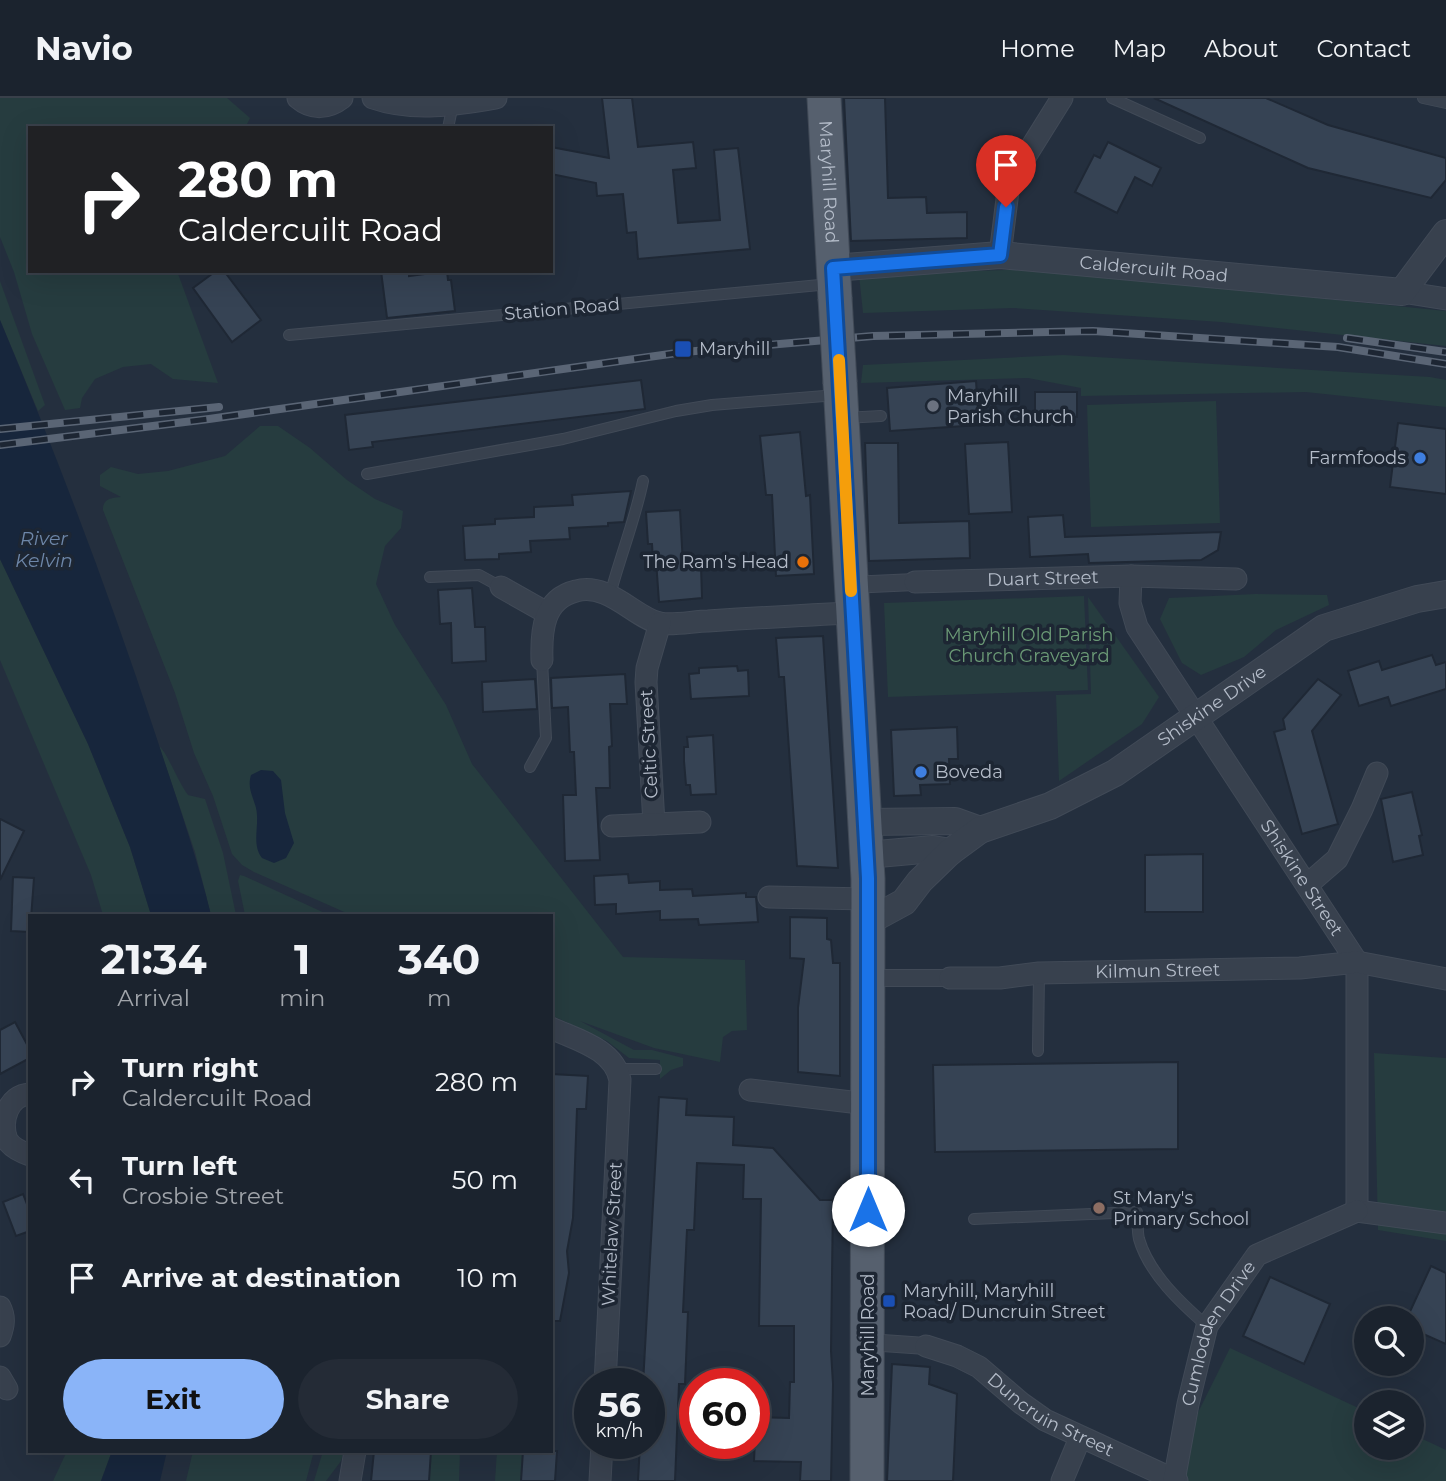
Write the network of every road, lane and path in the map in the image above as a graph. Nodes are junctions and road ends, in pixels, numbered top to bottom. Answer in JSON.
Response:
{"nodes":[{"id":1,"x":298,"y":98,"type":"edge"},
{"id":2,"x":342,"y":98,"type":"edge"},
{"id":3,"x":373,"y":98,"type":"edge"},
{"id":4,"x":496,"y":98,"type":"edge"},
{"id":5,"x":824,"y":98,"type":"edge"},
{"id":6,"x":1062,"y":98,"type":"edge"},
{"id":7,"x":1112,"y":98,"type":"edge"},
{"id":8,"x":1423,"y":98,"type":"edge"},
{"id":9,"x":1446,"y":103,"type":"edge"},
{"id":10,"x":453,"y":104,"type":"junction"},
{"id":11,"x":448,"y":126,"type":"edge"},
{"id":12,"x":1200,"y":138,"type":"dead end"},
{"id":13,"x":1446,"y":233,"type":"edge"},
{"id":14,"x":1000,"y":255,"type":"junction"},
{"id":15,"x":834,"y":283,"type":"junction"},
{"id":16,"x":1402,"y":292,"type":"junction"},
{"id":17,"x":1446,"y":299,"type":"edge"},
{"id":18,"x":289,"y":335,"type":"dead end"},
{"id":19,"x":840,"y":399,"type":"junction"},
{"id":20,"x":881,"y":416,"type":"dead end"},
{"id":21,"x":367,"y":474,"type":"dead end"},
{"id":22,"x":643,"y":481,"type":"dead end"},
{"id":23,"x":1131,"y":576,"type":"junction"},
{"id":24,"x":430,"y":577,"type":"dead end"},
{"id":25,"x":1236,"y":579,"type":"dead end"},
{"id":26,"x":915,"y":582,"type":"joint"},
{"id":27,"x":501,"y":587,"type":"joint"},
{"id":28,"x":1446,"y":594,"type":"edge"},
{"id":29,"x":610,"y":595,"type":"junction"},
{"id":30,"x":851,"y":599,"type":"junction"},
{"id":31,"x":547,"y":613,"type":"junction"},
{"id":32,"x":660,"y":623,"type":"junction"},
{"id":33,"x":542,"y":660,"type":"joint"},
{"id":34,"x":1196,"y":717,"type":"junction"},
{"id":35,"x":530,"y":766,"type":"dead end"},
{"id":36,"x":1377,"y":773,"type":"dead end"},
{"id":37,"x":700,"y":822,"type":"dead end"},
{"id":38,"x":654,"y":824,"type":"junction"},
{"id":39,"x":612,"y":826,"type":"dead end"},
{"id":40,"x":980,"y":830,"type":"junction"},
{"id":41,"x":866,"y":838,"type":"junction"},
{"id":42,"x":950,"y":852,"type":"junction"},
{"id":43,"x":1307,"y":885,"type":"junction"},
{"id":44,"x":769,"y":897,"type":"dead end"},
{"id":45,"x":869,"y":910,"type":"junction"},
{"id":46,"x":1357,"y":962,"type":"junction"},
{"id":47,"x":1039,"y":973,"type":"junction"},
{"id":48,"x":869,"y":978,"type":"junction"},
{"id":49,"x":950,"y":978,"type":"joint"},
{"id":50,"x":1446,"y":979,"type":"edge"},
{"id":51,"x":553,"y":1029,"type":"edge"},
{"id":52,"x":1038,"y":1051,"type":"dead end"},
{"id":53,"x":656,"y":1069,"type":"dead end"},
{"id":54,"x":619,"y":1076,"type":"junction"},
{"id":55,"x":750,"y":1090,"type":"dead end"},
{"id":56,"x":28,"y":1094,"type":"edge"},
{"id":57,"x":868,"y":1104,"type":"junction"},
{"id":58,"x":2,"y":1112,"type":"edge"},
{"id":59,"x":28,"y":1154,"type":"edge"},
{"id":60,"x":1357,"y":1211,"type":"junction"},
{"id":61,"x":974,"y":1219,"type":"dead end"},
{"id":62,"x":1446,"y":1223,"type":"edge"},
{"id":63,"x":0,"y":1307,"type":"edge"},
{"id":64,"x":1207,"y":1326,"type":"junction"},
{"id":65,"x":0,"y":1336,"type":"edge"},
{"id":66,"x":869,"y":1342,"type":"junction"},
{"id":67,"x":926,"y":1346,"type":"joint"},
{"id":68,"x":606,"y":1368,"type":"edge"},
{"id":69,"x":1080,"y":1438,"type":"junction"},
{"id":70,"x":355,"y":1453,"type":"edge"},
{"id":71,"x":601,"y":1459,"type":"edge"},
{"id":72,"x":350,"y":1481,"type":"edge"},
{"id":73,"x":600,"y":1481,"type":"edge"},
{"id":74,"x":867,"y":1481,"type":"edge"},
{"id":75,"x":1062,"y":1481,"type":"edge"},
{"id":76,"x":1175,"y":1481,"type":"edge"}],
"edges":[{"from":1,"to":2,"type":"street"},
{"from":3,"to":10,"type":"street"},
{"from":4,"to":10,"type":"street"},
{"from":5,"to":15,"type":"main road","name":"Maryhill Road"},
{"from":6,"to":14,"type":"street"},
{"from":7,"to":12,"type":"lane"},
{"from":8,"to":9,"type":"lane"},
{"from":10,"to":11,"type":"lane"},
{"from":13,"to":16,"type":"street"},
{"from":14,"to":15,"type":"street","name":"Caldercuilt Road"},
{"from":14,"to":16,"type":"street","name":"Caldercuilt Road"},
{"from":15,"to":18,"type":"lane","name":"Station Road"},
{"from":15,"to":19,"type":"main road","name":"Maryhill Road","bridge":true},
{"from":16,"to":17,"type":"street"},
{"from":19,"to":20,"type":"lane"},
{"from":19,"to":21,"type":"lane"},
{"from":19,"to":30,"type":"main road","name":"Maryhill Road"},
{"from":22,"to":29,"type":"lane"},
{"from":23,"to":25,"type":"street","name":"Duart Street"},
{"from":23,"to":26,"type":"street","name":"Duart Street"},
{"from":23,"to":34,"type":"street","name":"Shiskine Street"},
{"from":24,"to":27,"type":"lane"},
{"from":26,"to":30,"type":"street","name":"Duart Street"},
{"from":27,"to":31,"type":"street"},
{"from":28,"to":34,"type":"street","name":"Shiskine Drive"},
{"from":29,"to":31,"type":"street"},
{"from":29,"to":32,"type":"street"},
{"from":30,"to":32,"type":"street"},
{"from":30,"to":41,"type":"main road","name":"Maryhill Road"},
{"from":31,"to":33,"type":"street"},
{"from":32,"to":38,"type":"street","name":"Celtic Street"},
{"from":33,"to":35,"type":"lane"},
{"from":34,"to":40,"type":"street","name":"Shiskine Drive"},
{"from":34,"to":43,"type":"street","name":"Shiskine Street"},
{"from":36,"to":43,"type":"street"},
{"from":37,"to":38,"type":"street","name":"Celtic Street"},
{"from":38,"to":39,"type":"street","name":"Celtic Street"},
{"from":40,"to":41,"type":"street"},
{"from":40,"to":42,"type":"street","name":"Shiskine Drive"},
{"from":41,"to":42,"type":"street"},
{"from":41,"to":45,"type":"main road","name":"Maryhill Road"},
{"from":42,"to":45,"type":"street","name":"Shiskine Drive"},
{"from":43,"to":46,"type":"street","name":"Shiskine Street"},
{"from":44,"to":45,"type":"street"},
{"from":45,"to":48,"type":"main road","name":"Maryhill Road"},
{"from":46,"to":47,"type":"street","name":"Kilmun Street"},
{"from":46,"to":50,"type":"street","name":"Kilmun Street"},
{"from":46,"to":60,"type":"street"},
{"from":47,"to":49,"type":"street","name":"Kilmun Street"},
{"from":47,"to":52,"type":"lane"},
{"from":48,"to":49,"type":"street","name":"Kilmun Street"},
{"from":48,"to":57,"type":"main road","name":"Maryhill Road"},
{"from":51,"to":54,"type":"street"},
{"from":53,"to":54,"type":"lane"},
{"from":54,"to":68,"type":"street","name":"Whitelaw Street"},
{"from":55,"to":57,"type":"street"},
{"from":56,"to":58,"type":"street"},
{"from":57,"to":66,"type":"main road","name":"Maryhill Road"},
{"from":58,"to":59,"type":"street"},
{"from":60,"to":62,"type":"street"},
{"from":60,"to":64,"type":"street","name":"Cumlodden Drive"},
{"from":61,"to":64,"type":"lane"},
{"from":63,"to":65,"type":"street"},
{"from":64,"to":76,"type":"street","name":"Cumlodden Drive"},
{"from":66,"to":67,"type":"street"},
{"from":66,"to":74,"type":"main road","name":"Maryhill Road"},
{"from":67,"to":69,"type":"street","name":"Duncruin Street"},
{"from":69,"to":75,"type":"street"},
{"from":69,"to":76,"type":"street","name":"Duncruin Street"},
{"from":70,"to":72,"type":"street"},
{"from":71,"to":73,"type":"street"}]}
